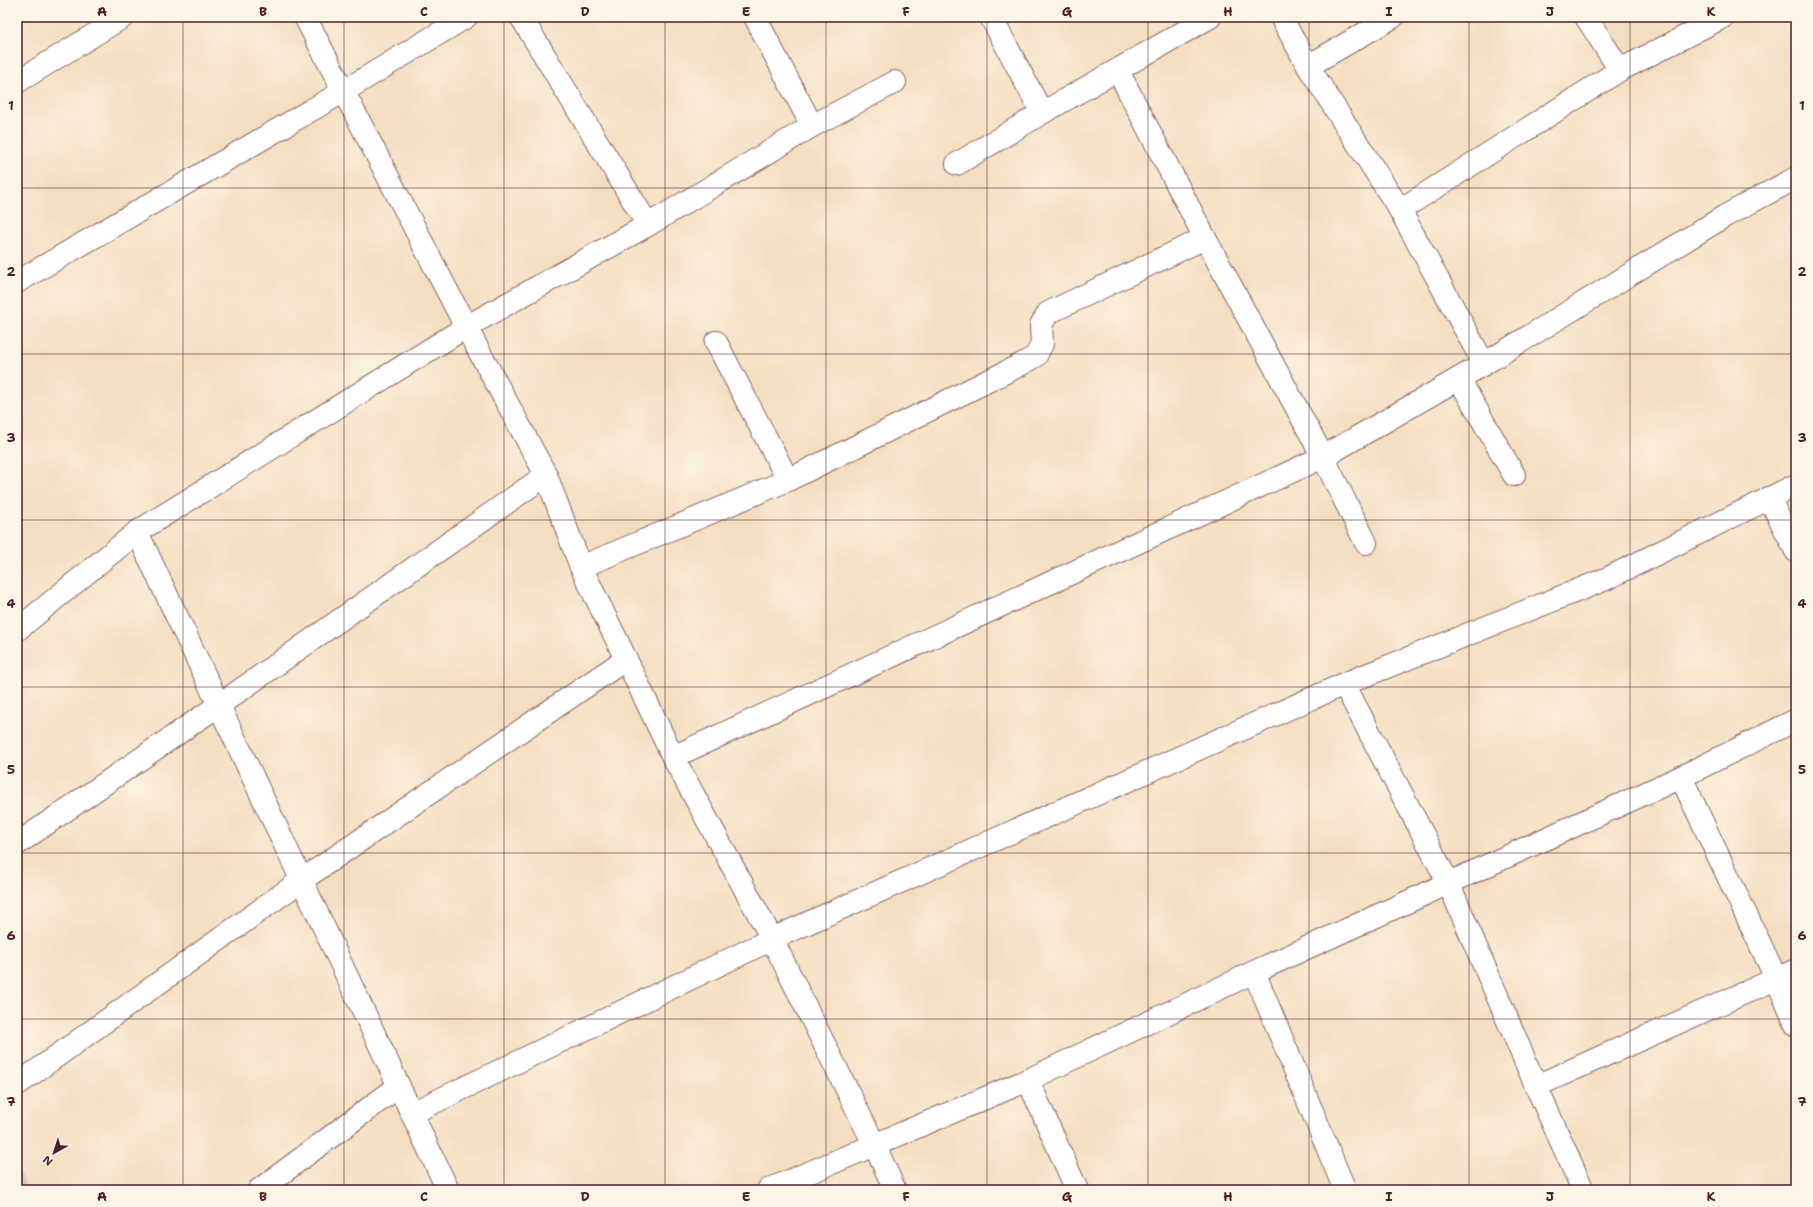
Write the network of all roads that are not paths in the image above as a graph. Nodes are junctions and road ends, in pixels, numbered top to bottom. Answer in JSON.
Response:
{"nodes":[{"id":1,"x":124,"y":17,"type":"edge"},
{"id":2,"x":305,"y":17,"type":"edge"},
{"id":3,"x":466,"y":17,"type":"edge"},
{"id":4,"x":521,"y":17,"type":"edge"},
{"id":5,"x":755,"y":17,"type":"edge"},
{"id":6,"x":991,"y":17,"type":"edge"},
{"id":7,"x":1210,"y":17,"type":"edge"},
{"id":8,"x":1281,"y":17,"type":"edge"},
{"id":9,"x":1393,"y":17,"type":"edge"},
{"id":10,"x":1586,"y":17,"type":"edge"},
{"id":11,"x":1723,"y":17,"type":"edge"},
{"id":12,"x":1308,"y":66,"type":"junction"},
{"id":13,"x":1620,"y":70,"type":"junction"},
{"id":14,"x":1118,"y":71,"type":"junction"},
{"id":15,"x":17,"y":82,"type":"edge"},
{"id":16,"x":895,"y":82,"type":"dead end"},
{"id":17,"x":344,"y":91,"type":"junction"},
{"id":18,"x":1042,"y":113,"type":"junction"},
{"id":19,"x":812,"y":126,"type":"junction"},
{"id":20,"x":957,"y":164,"type":"dead end"},
{"id":21,"x":1796,"y":178,"type":"edge"},
{"id":22,"x":1400,"y":210,"type":"junction"},
{"id":23,"x":648,"y":225,"type":"junction"},
{"id":24,"x":1205,"y":238,"type":"junction"},
{"id":25,"x":17,"y":282,"type":"edge"},
{"id":26,"x":466,"y":327,"type":"junction"},
{"id":27,"x":716,"y":342,"type":"dead end"},
{"id":28,"x":1484,"y":364,"type":"junction"},
{"id":29,"x":1459,"y":379,"type":"junction"},
{"id":30,"x":1323,"y":456,"type":"junction"},
{"id":31,"x":546,"y":475,"type":"junction"},
{"id":32,"x":1514,"y":475,"type":"dead end"},
{"id":33,"x":788,"y":480,"type":"junction"},
{"id":34,"x":1796,"y":485,"type":"edge"},
{"id":35,"x":1769,"y":498,"type":"junction"},
{"id":36,"x":137,"y":532,"type":"junction"},
{"id":37,"x":1366,"y":543,"type":"dead end"},
{"id":38,"x":1796,"y":551,"type":"edge"},
{"id":39,"x":581,"y":567,"type":"junction"},
{"id":40,"x":17,"y":630,"type":"edge"},
{"id":41,"x":626,"y":659,"type":"junction"},
{"id":42,"x":1344,"y":684,"type":"junction"},
{"id":43,"x":219,"y":705,"type":"junction"},
{"id":44,"x":1796,"y":720,"type":"edge"},
{"id":45,"x":673,"y":757,"type":"junction"},
{"id":46,"x":1681,"y":777,"type":"junction"},
{"id":47,"x":17,"y":844,"type":"edge"},
{"id":48,"x":302,"y":880,"type":"junction"},
{"id":49,"x":1448,"y":882,"type":"junction"},
{"id":50,"x":772,"y":939,"type":"junction"},
{"id":51,"x":1254,"y":972,"type":"junction"},
{"id":52,"x":1786,"y":974,"type":"edge"},
{"id":53,"x":1796,"y":1025,"type":"edge"},
{"id":54,"x":1028,"y":1080,"type":"junction"},
{"id":55,"x":18,"y":1084,"type":"edge"},
{"id":56,"x":399,"y":1086,"type":"junction"},
{"id":57,"x":1536,"y":1086,"type":"junction"},
{"id":58,"x":412,"y":1113,"type":"junction"},
{"id":59,"x":874,"y":1144,"type":"junction"},
{"id":60,"x":259,"y":1190,"type":"edge"},
{"id":61,"x":448,"y":1190,"type":"edge"},
{"id":62,"x":768,"y":1190,"type":"edge"},
{"id":63,"x":895,"y":1190,"type":"edge"},
{"id":64,"x":1077,"y":1190,"type":"edge"},
{"id":65,"x":1345,"y":1190,"type":"edge"},
{"id":66,"x":1583,"y":1190,"type":"edge"}],
"edges":[{"from":1,"to":15,"type":"street"},
{"from":2,"to":17,"type":"street"},
{"from":3,"to":17,"type":"street"},
{"from":4,"to":23,"type":"street"},
{"from":5,"to":19,"type":"street"},
{"from":6,"to":18,"type":"street"},
{"from":7,"to":14,"type":"street"},
{"from":8,"to":12,"type":"street"},
{"from":9,"to":12,"type":"street"},
{"from":10,"to":13,"type":"street"},
{"from":11,"to":13,"type":"street"},
{"from":12,"to":22,"type":"street"},
{"from":13,"to":22,"type":"street"},
{"from":14,"to":18,"type":"street"},
{"from":14,"to":24,"type":"street"},
{"from":16,"to":19,"type":"street"},
{"from":17,"to":25,"type":"street"},
{"from":17,"to":26,"type":"street"},
{"from":18,"to":20,"type":"street"},
{"from":19,"to":23,"type":"street"},
{"from":21,"to":28,"type":"street"},
{"from":22,"to":28,"type":"street"},
{"from":23,"to":26,"type":"street"},
{"from":24,"to":30,"type":"street"},
{"from":24,"to":33,"type":"street"},
{"from":26,"to":31,"type":"street"},
{"from":26,"to":36,"type":"street"},
{"from":27,"to":33,"type":"street"},
{"from":28,"to":29,"type":"street"},
{"from":29,"to":30,"type":"street"},
{"from":29,"to":32,"type":"street"},
{"from":30,"to":37,"type":"street"},
{"from":30,"to":45,"type":"street"},
{"from":31,"to":39,"type":"street"},
{"from":31,"to":43,"type":"street"},
{"from":33,"to":39,"type":"street"},
{"from":34,"to":35,"type":"street"},
{"from":35,"to":38,"type":"street"},
{"from":35,"to":42,"type":"street"},
{"from":36,"to":40,"type":"street"},
{"from":36,"to":43,"type":"street"},
{"from":39,"to":41,"type":"street"},
{"from":41,"to":45,"type":"street"},
{"from":41,"to":48,"type":"street"},
{"from":42,"to":49,"type":"street"},
{"from":42,"to":50,"type":"street"},
{"from":43,"to":47,"type":"street"},
{"from":43,"to":48,"type":"street"},
{"from":44,"to":46,"type":"street"},
{"from":45,"to":50,"type":"street"},
{"from":46,"to":49,"type":"street"},
{"from":46,"to":52,"type":"street"},
{"from":48,"to":55,"type":"street"},
{"from":48,"to":56,"type":"street"},
{"from":49,"to":51,"type":"street"},
{"from":49,"to":57,"type":"street"},
{"from":50,"to":58,"type":"street"},
{"from":50,"to":59,"type":"street"},
{"from":51,"to":54,"type":"street"},
{"from":51,"to":65,"type":"street"},
{"from":52,"to":53,"type":"street"},
{"from":52,"to":57,"type":"street"},
{"from":54,"to":59,"type":"street"},
{"from":54,"to":64,"type":"street"},
{"from":56,"to":58,"type":"street"},
{"from":56,"to":60,"type":"street"},
{"from":57,"to":66,"type":"street"},
{"from":58,"to":61,"type":"street"},
{"from":59,"to":62,"type":"street"},
{"from":59,"to":63,"type":"street"}]}
